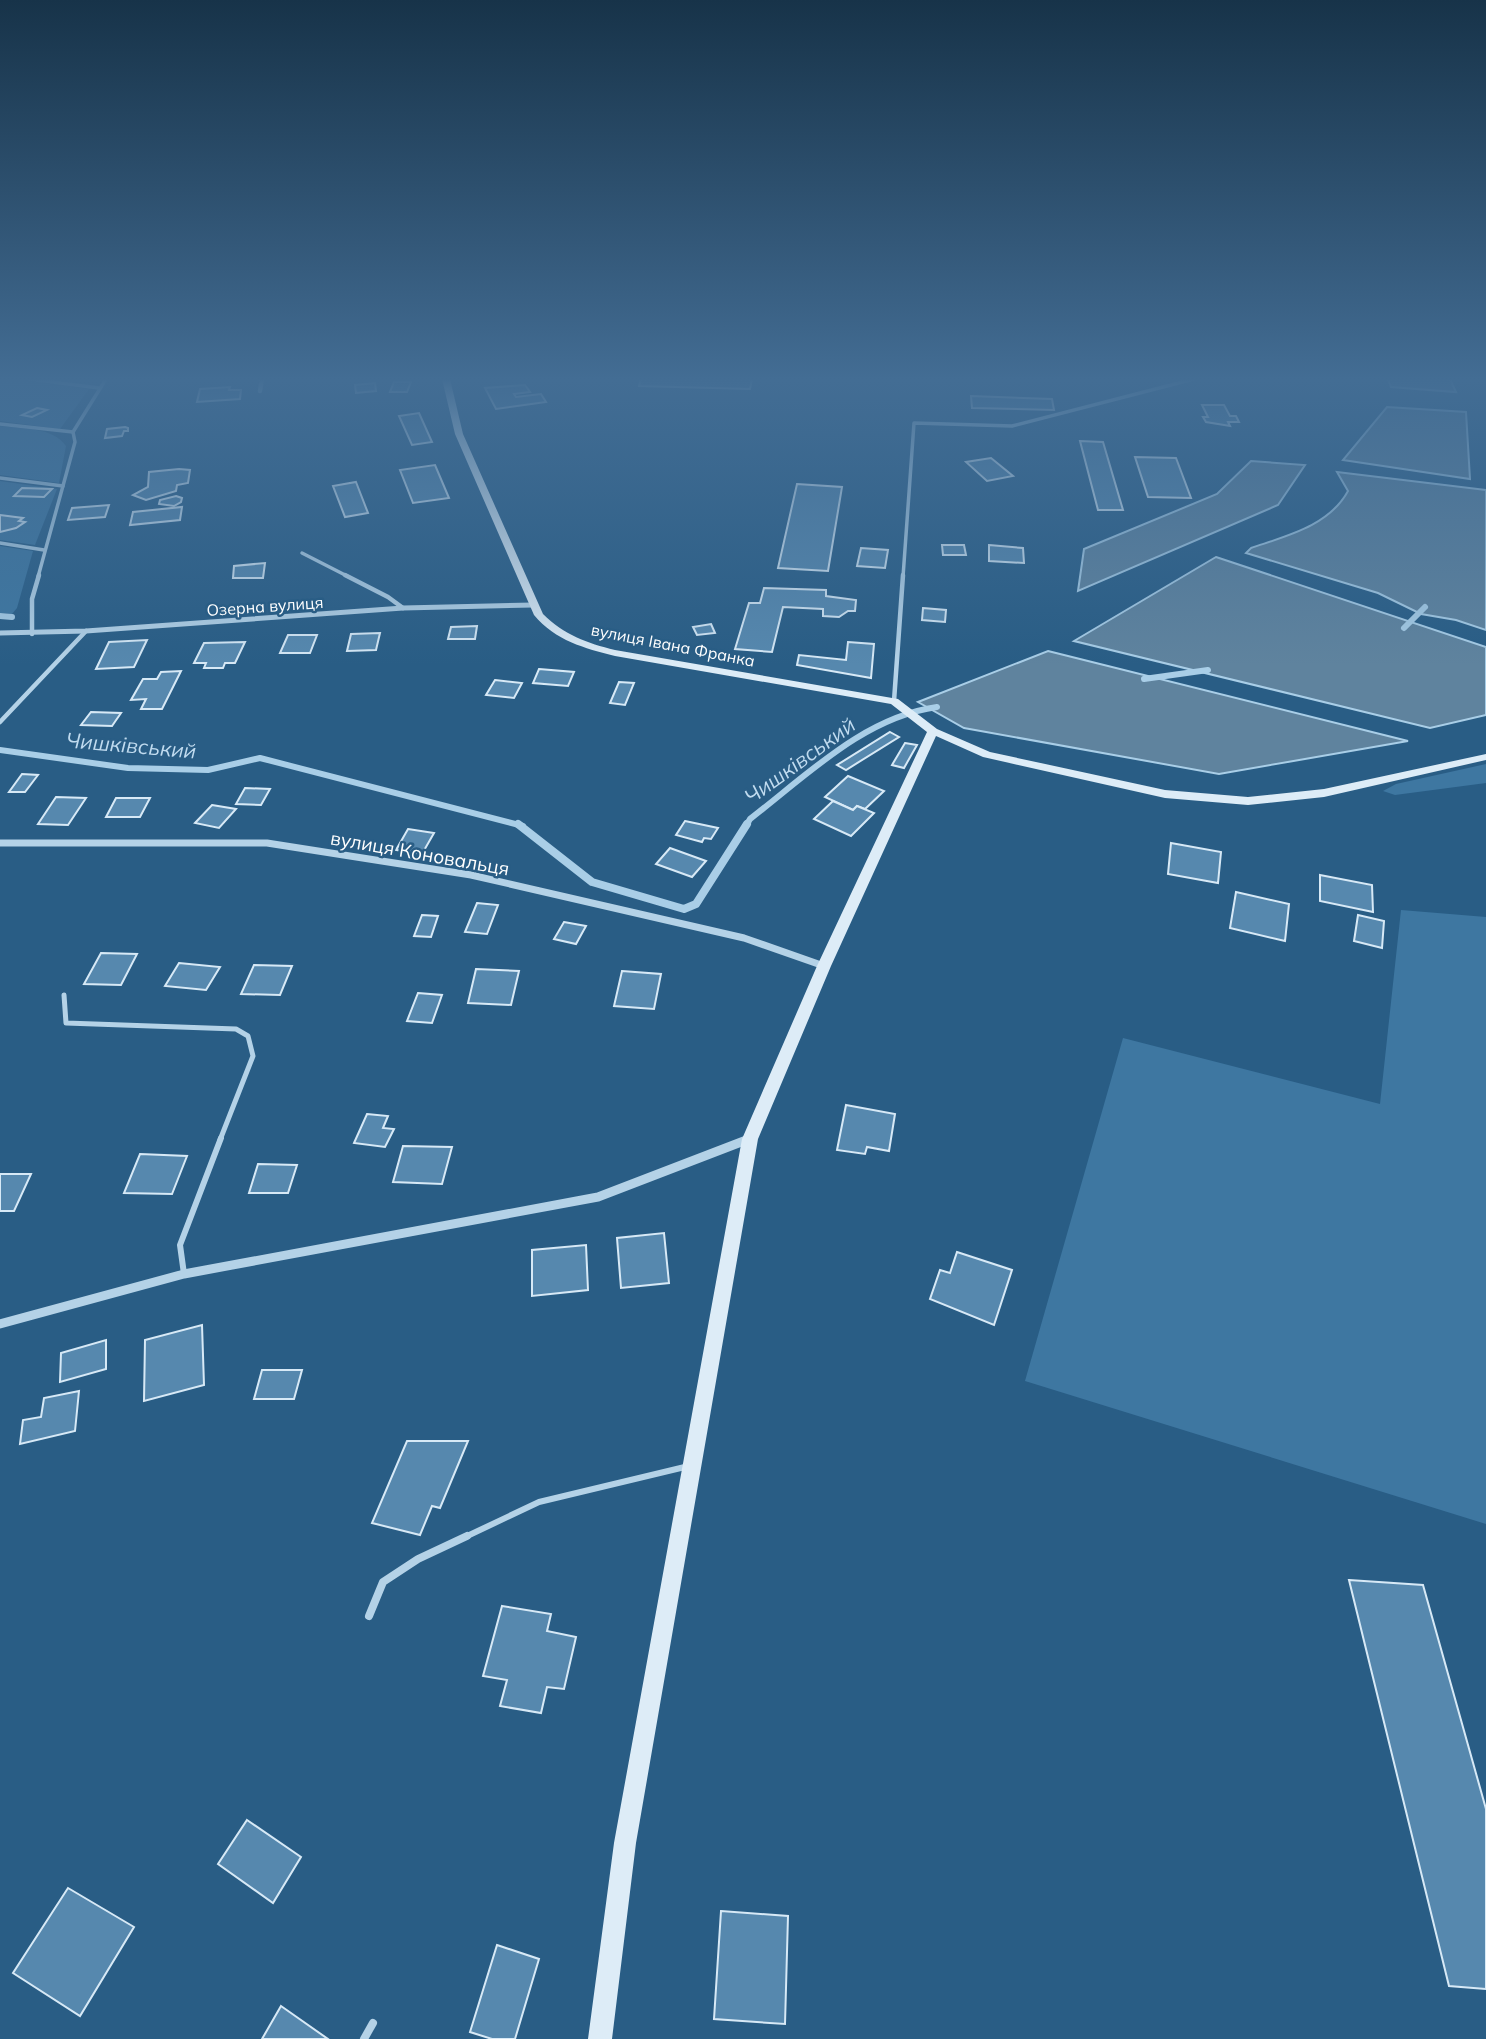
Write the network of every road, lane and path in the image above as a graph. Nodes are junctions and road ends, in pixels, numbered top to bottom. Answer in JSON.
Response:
{"nodes":[{"id":1,"x":66,"y":474,"type":"edge"},
{"id":2,"x":476,"y":474,"type":"edge"},
{"id":3,"x":911,"y":474,"type":"edge"},
{"id":4,"x":0,"y":478,"type":"edge"},
{"id":5,"x":63,"y":486,"type":"junction"},
{"id":6,"x":0,"y":543,"type":"edge"},
{"id":7,"x":44,"y":550,"type":"junction"},
{"id":8,"x":302,"y":553,"type":"dead end"},
{"id":9,"x":533,"y":605,"type":"junction"},
{"id":10,"x":403,"y":608,"type":"junction"},
{"id":11,"x":86,"y":631,"type":"junction"},
{"id":12,"x":0,"y":633,"type":"edge"},
{"id":13,"x":32,"y":634,"type":"junction"},
{"id":14,"x":899,"y":705,"type":"junction"},
{"id":15,"x":0,"y":722,"type":"edge"},
{"id":16,"x":928,"y":728,"type":"junction"},
{"id":17,"x":1486,"y":757,"type":"edge"},
{"id":18,"x":0,"y":843,"type":"edge"},
{"id":19,"x":824,"y":966,"type":"junction"},
{"id":20,"x":64,"y":995,"type":"dead end"},
{"id":21,"x":750,"y":1139,"type":"junction"},
{"id":22,"x":184,"y":1274,"type":"junction"},
{"id":23,"x":0,"y":1324,"type":"edge"},
{"id":24,"x":692,"y":1465,"type":"junction"},
{"id":25,"x":369,"y":1616,"type":"dead end"},
{"id":26,"x":373,"y":2023,"type":"dead end"},
{"id":27,"x":364,"y":2039,"type":"edge"},
{"id":28,"x":600,"y":2039,"type":"edge"}],
"edges":[{"from":1,"to":5,"type":"lane"},
{"from":2,"to":9,"type":"street","name":"вулиця Івана Франка"},
{"from":3,"to":14,"type":"lane"},
{"from":4,"to":5,"type":"lane"},
{"from":5,"to":7,"type":"lane"},
{"from":6,"to":7,"type":"lane"},
{"from":7,"to":13,"type":"lane"},
{"from":8,"to":10,"type":"lane"},
{"from":9,"to":10,"type":"street","name":"Озерна вулиця"},
{"from":9,"to":14,"type":"street","name":"вулиця Івана Франка"},
{"from":10,"to":11,"type":"street","name":"Озерна вулиця"},
{"from":11,"to":13,"type":"street","name":"Озерна вулиця"},
{"from":11,"to":15,"type":"lane"},
{"from":12,"to":13,"type":"street","name":"Озерна вулиця"},
{"from":14,"to":16,"type":"street"},
{"from":16,"to":17,"type":"street"},
{"from":16,"to":19,"type":"street"},
{"from":18,"to":19,"type":"street","name":"вулиця Коновальця"},
{"from":19,"to":21,"type":"street"},
{"from":20,"to":22,"type":"lane"},
{"from":21,"to":22,"type":"street"},
{"from":21,"to":24,"type":"street"},
{"from":22,"to":23,"type":"street"},
{"from":24,"to":25,"type":"lane"},
{"from":24,"to":28,"type":"street"},
{"from":26,"to":27,"type":"lane"}]}
